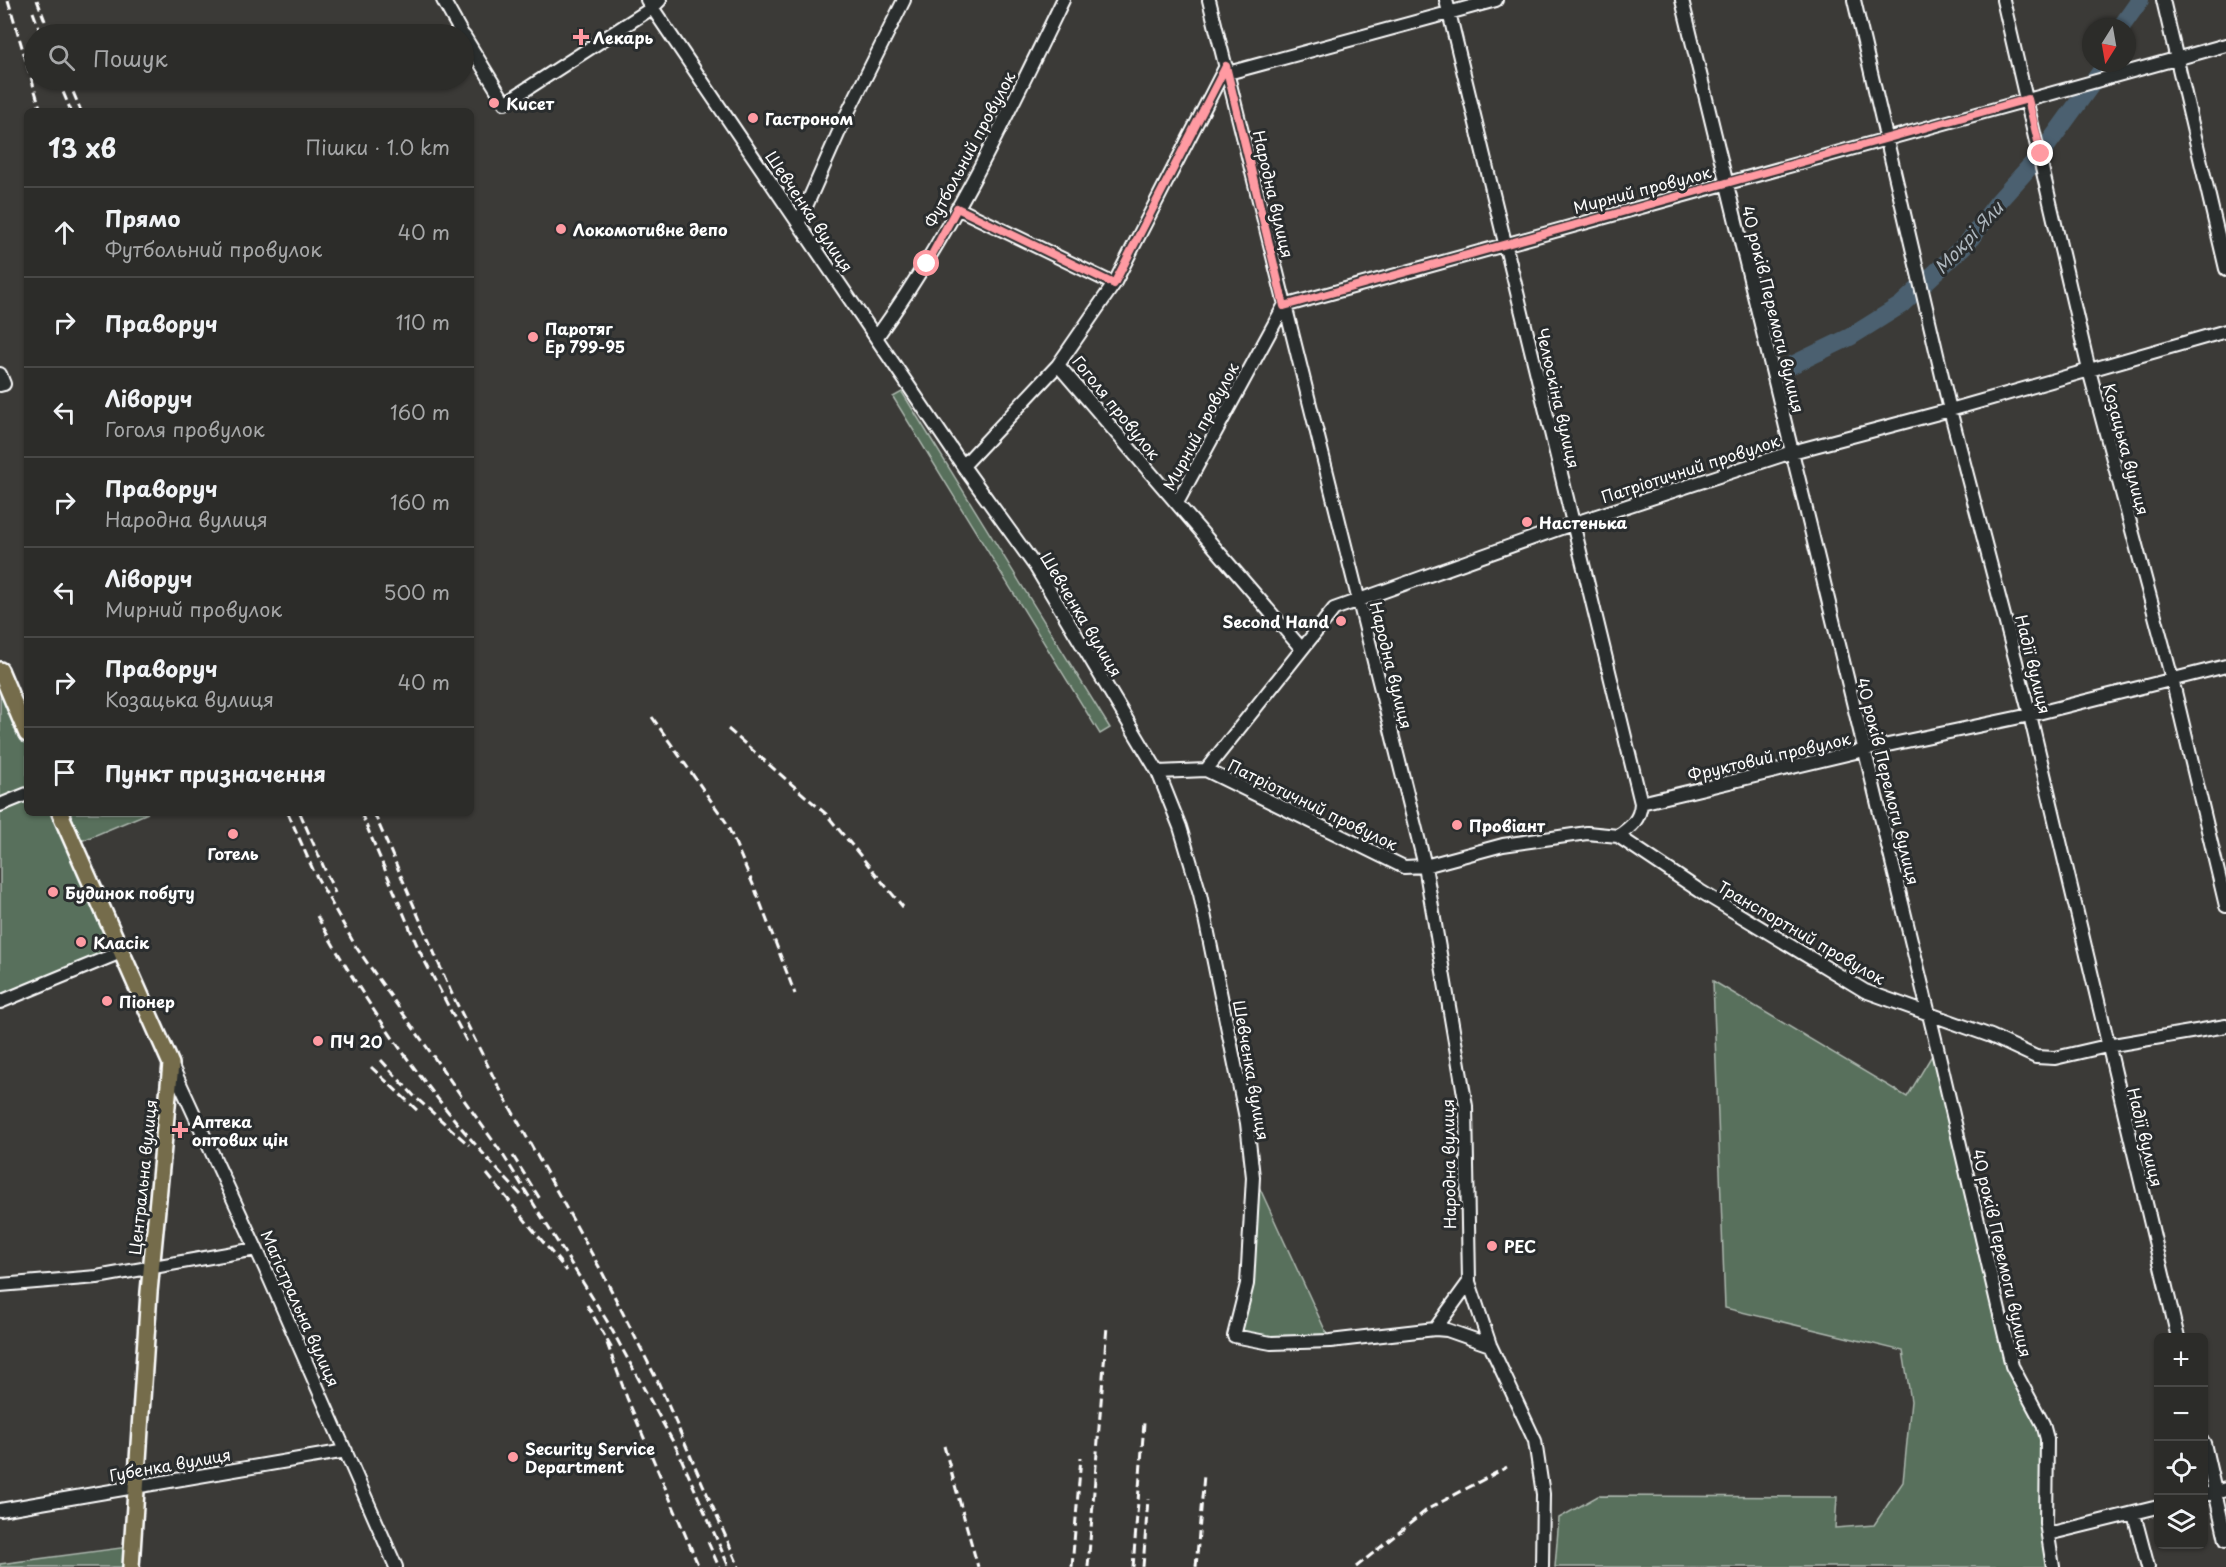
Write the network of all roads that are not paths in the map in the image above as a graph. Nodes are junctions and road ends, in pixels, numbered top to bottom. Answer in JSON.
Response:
{"nodes":[{"id":1,"x":443,"y":0,"type":"edge"},
{"id":2,"x":904,"y":0,"type":"edge"},
{"id":3,"x":1063,"y":0,"type":"edge"},
{"id":4,"x":1209,"y":0,"type":"edge"},
{"id":5,"x":1446,"y":0,"type":"edge"},
{"id":6,"x":1496,"y":0,"type":"edge"},
{"id":7,"x":1682,"y":0,"type":"edge"},
{"id":8,"x":1854,"y":0,"type":"edge"},
{"id":9,"x":2003,"y":0,"type":"edge"},
{"id":10,"x":2163,"y":0,"type":"edge"},
{"id":11,"x":653,"y":3,"type":"edge"},
{"id":12,"x":1449,"y":13,"type":"junction"},
{"id":13,"x":457,"y":24,"type":"edge"},
{"id":14,"x":2226,"y":45,"type":"edge"},
{"id":15,"x":474,"y":53,"type":"edge"},
{"id":16,"x":2176,"y":58,"type":"junction"},
{"id":17,"x":1227,"y":70,"type":"junction"},
{"id":18,"x":2028,"y":99,"type":"junction"},
{"id":19,"x":1886,"y":138,"type":"junction"},
{"id":20,"x":1727,"y":183,"type":"junction"},
{"id":21,"x":957,"y":208,"type":"junction"},
{"id":22,"x":799,"y":222,"type":"junction"},
{"id":23,"x":1506,"y":243,"type":"junction"},
{"id":24,"x":2226,"y":269,"type":"edge"},
{"id":25,"x":1114,"y":284,"type":"junction"},
{"id":26,"x":1284,"y":306,"type":"junction"},
{"id":27,"x":2226,"y":331,"type":"edge"},
{"id":28,"x":876,"y":338,"type":"junction"},
{"id":29,"x":1058,"y":365,"type":"junction"},
{"id":30,"x":2089,"y":370,"type":"junction"},
{"id":31,"x":1950,"y":410,"type":"junction"},
{"id":32,"x":1792,"y":452,"type":"junction"},
{"id":33,"x":963,"y":466,"type":"junction"},
{"id":34,"x":1177,"y":503,"type":"junction"},
{"id":35,"x":1572,"y":524,"type":"junction"},
{"id":36,"x":1358,"y":600,"type":"junction"},
{"id":37,"x":1301,"y":648,"type":"junction"},
{"id":38,"x":2226,"y":666,"type":"edge"},
{"id":39,"x":0,"y":670,"type":"edge"},
{"id":40,"x":2172,"y":679,"type":"junction"},
{"id":41,"x":2030,"y":715,"type":"junction"},
{"id":42,"x":24,"y":727,"type":"edge"},
{"id":43,"x":1864,"y":750,"type":"junction"},
{"id":44,"x":1206,"y":770,"type":"junction"},
{"id":45,"x":1158,"y":772,"type":"junction"},
{"id":46,"x":24,"y":795,"type":"edge"},
{"id":47,"x":1641,"y":803,"type":"junction"},
{"id":48,"x":0,"y":805,"type":"edge"},
{"id":49,"x":61,"y":816,"type":"edge"},
{"id":50,"x":1618,"y":836,"type":"junction"},
{"id":51,"x":1425,"y":866,"type":"junction"},
{"id":52,"x":2226,"y":906,"type":"edge"},
{"id":53,"x":122,"y":952,"type":"junction"},
{"id":54,"x":0,"y":1002,"type":"edge"},
{"id":55,"x":1929,"y":1015,"type":"junction"},
{"id":56,"x":2226,"y":1026,"type":"edge"},
{"id":57,"x":2107,"y":1046,"type":"junction"},
{"id":58,"x":171,"y":1064,"type":"junction"},
{"id":59,"x":256,"y":1249,"type":"junction"},
{"id":60,"x":151,"y":1269,"type":"junction"},
{"id":61,"x":1469,"y":1282,"type":"junction"},
{"id":62,"x":0,"y":1285,"type":"edge"},
{"id":63,"x":1434,"y":1329,"type":"junction"},
{"id":64,"x":2177,"y":1333,"type":"edge"},
{"id":65,"x":1490,"y":1345,"type":"junction"},
{"id":66,"x":346,"y":1451,"type":"junction"},
{"id":67,"x":2208,"y":1461,"type":"edge"},
{"id":68,"x":137,"y":1487,"type":"junction"},
{"id":69,"x":2215,"y":1492,"type":"edge"},
{"id":70,"x":2154,"y":1509,"type":"edge"},
{"id":71,"x":0,"y":1510,"type":"edge"},
{"id":72,"x":2134,"y":1514,"type":"junction"},
{"id":73,"x":2048,"y":1534,"type":"junction"},
{"id":74,"x":2226,"y":1540,"type":"edge"},
{"id":75,"x":131,"y":1567,"type":"edge"},
{"id":76,"x":396,"y":1567,"type":"edge"},
{"id":77,"x":1542,"y":1567,"type":"edge"},
{"id":78,"x":2053,"y":1567,"type":"edge"},
{"id":79,"x":2148,"y":1567,"type":"edge"}],
"edges":[{"from":1,"to":13,"type":"street"},
{"from":2,"to":22,"type":"street"},
{"from":3,"to":21,"type":"street","name":"Футбольний провулок"},
{"from":4,"to":17,"type":"street","name":"Народна вулиця"},
{"from":5,"to":12,"type":"street","name":"Челюскіна вулиця"},
{"from":6,"to":12,"type":"street"},
{"from":7,"to":20,"type":"street","name":"40 років Перемоги вулиця"},
{"from":8,"to":19,"type":"street","name":"Надії вулиця"},
{"from":9,"to":18,"type":"street","name":"Козацька вулиця"},
{"from":10,"to":16,"type":"street"},
{"from":11,"to":15,"type":"street"},
{"from":11,"to":22,"type":"street","name":"Шевченка вулиця"},
{"from":12,"to":17,"type":"street"},
{"from":12,"to":23,"type":"street","name":"Челюскіна вулиця"},
{"from":14,"to":16,"type":"street","name":"Мирний провулок"},
{"from":16,"to":18,"type":"street","name":"Мирний провулок"},
{"from":16,"to":24,"type":"street"},
{"from":17,"to":25,"type":"street","name":"Гоголя провулок"},
{"from":17,"to":26,"type":"street","name":"Народна вулиця"},
{"from":18,"to":19,"type":"street","name":"Мирний провулок"},
{"from":18,"to":30,"type":"street","name":"Козацька вулиця"},
{"from":19,"to":20,"type":"street","name":"Мирний провулок"},
{"from":19,"to":31,"type":"street","name":"Надії вулиця"},
{"from":20,"to":23,"type":"street","name":"Мирний провулок"},
{"from":20,"to":32,"type":"street","name":"40 років Перемоги вулиця"},
{"from":21,"to":25,"type":"street"},
{"from":21,"to":28,"type":"street","name":"Футбольний провулок"},
{"from":22,"to":28,"type":"street","name":"Шевченка вулиця"},
{"from":23,"to":26,"type":"street","name":"Мирний провулок"},
{"from":23,"to":35,"type":"street","name":"Челюскіна вулиця"},
{"from":25,"to":29,"type":"street","name":"Гоголя провулок"},
{"from":26,"to":34,"type":"street","name":"Мирний провулок"},
{"from":26,"to":36,"type":"street","name":"Народна вулиця"},
{"from":27,"to":30,"type":"street","name":"Патріотичний провулок"},
{"from":28,"to":33,"type":"street","name":"Шевченка вулиця"},
{"from":29,"to":33,"type":"street"},
{"from":29,"to":34,"type":"street","name":"Гоголя провулок"},
{"from":30,"to":31,"type":"street","name":"Патріотичний провулок"},
{"from":30,"to":40,"type":"street","name":"Козацька вулиця"},
{"from":31,"to":32,"type":"street","name":"Патріотичний провулок"},
{"from":31,"to":41,"type":"street","name":"Надії вулиця"},
{"from":32,"to":35,"type":"street","name":"Патріотичний провулок"},
{"from":32,"to":43,"type":"street","name":"40 років Перемоги вулиця"},
{"from":33,"to":45,"type":"street","name":"Шевченка вулиця"},
{"from":34,"to":37,"type":"street","name":"Гоголя провулок"},
{"from":35,"to":36,"type":"street","name":"Патріотичний провулок"},
{"from":35,"to":47,"type":"street","name":"Челюскіна вулиця"},
{"from":36,"to":37,"type":"street","name":"Патріотичний провулок"},
{"from":36,"to":51,"type":"street","name":"Народна вулиця"},
{"from":37,"to":44,"type":"street","name":"Патріотичний провулок"},
{"from":38,"to":40,"type":"street","name":"Фруктовий провулок"},
{"from":39,"to":42,"type":"main road"},
{"from":40,"to":41,"type":"street","name":"Фруктовий провулок"},
{"from":40,"to":52,"type":"street","name":"Козацька вулиця"},
{"from":41,"to":43,"type":"street","name":"Фруктовий провулок"},
{"from":41,"to":57,"type":"street","name":"Надії вулиця"},
{"from":43,"to":47,"type":"street","name":"Фруктовий провулок"},
{"from":43,"to":55,"type":"street","name":"40 років Перемоги вулиця"},
{"from":44,"to":45,"type":"street","name":"Патріотичний провулок"},
{"from":44,"to":51,"type":"street","name":"Патріотичний провулок"},
{"from":45,"to":63,"type":"street","name":"Шевченка вулиця"},
{"from":46,"to":48,"type":"street"},
{"from":47,"to":50,"type":"street"},
{"from":49,"to":53,"type":"main road","name":"Центральна вулиця"},
{"from":50,"to":51,"type":"street","name":"Патріотичний провулок"},
{"from":50,"to":55,"type":"street","name":"Транспортний провулок"},
{"from":51,"to":61,"type":"street","name":"Народна вулиця"},
{"from":53,"to":54,"type":"street"},
{"from":53,"to":58,"type":"main road","name":"Центральна вулиця"},
{"from":55,"to":57,"type":"street","name":"Транспортний провулок"},
{"from":55,"to":73,"type":"street","name":"40 років Перемоги вулиця"},
{"from":56,"to":57,"type":"street","name":"Транспортний провулок"},
{"from":57,"to":64,"type":"street","name":"Надії вулиця"},
{"from":58,"to":59,"type":"street","name":"Магістральна вулиця"},
{"from":58,"to":60,"type":"main road","name":"Центральна вулиця"},
{"from":59,"to":60,"type":"street"},
{"from":59,"to":66,"type":"street","name":"Магістральна вулиця"},
{"from":60,"to":62,"type":"street"},
{"from":60,"to":68,"type":"main road","name":"Центральна вулиця"},
{"from":61,"to":63,"type":"street"},
{"from":61,"to":65,"type":"street","name":"Народна вулиця"},
{"from":63,"to":65,"type":"street"},
{"from":65,"to":77,"type":"street","name":"Народна вулиця"},
{"from":66,"to":68,"type":"street","name":"Губенка вулиця"},
{"from":66,"to":76,"type":"street","name":"Магістральна вулиця"},
{"from":67,"to":69,"type":"street"},
{"from":68,"to":71,"type":"street","name":"Губенка вулиця"},
{"from":68,"to":75,"type":"main road","name":"Центральна вулиця"},
{"from":69,"to":74,"type":"street"},
{"from":70,"to":72,"type":"street"},
{"from":72,"to":73,"type":"street"},
{"from":72,"to":79,"type":"street"},
{"from":73,"to":78,"type":"street","name":"40 років Перемоги вулиця"}]}
